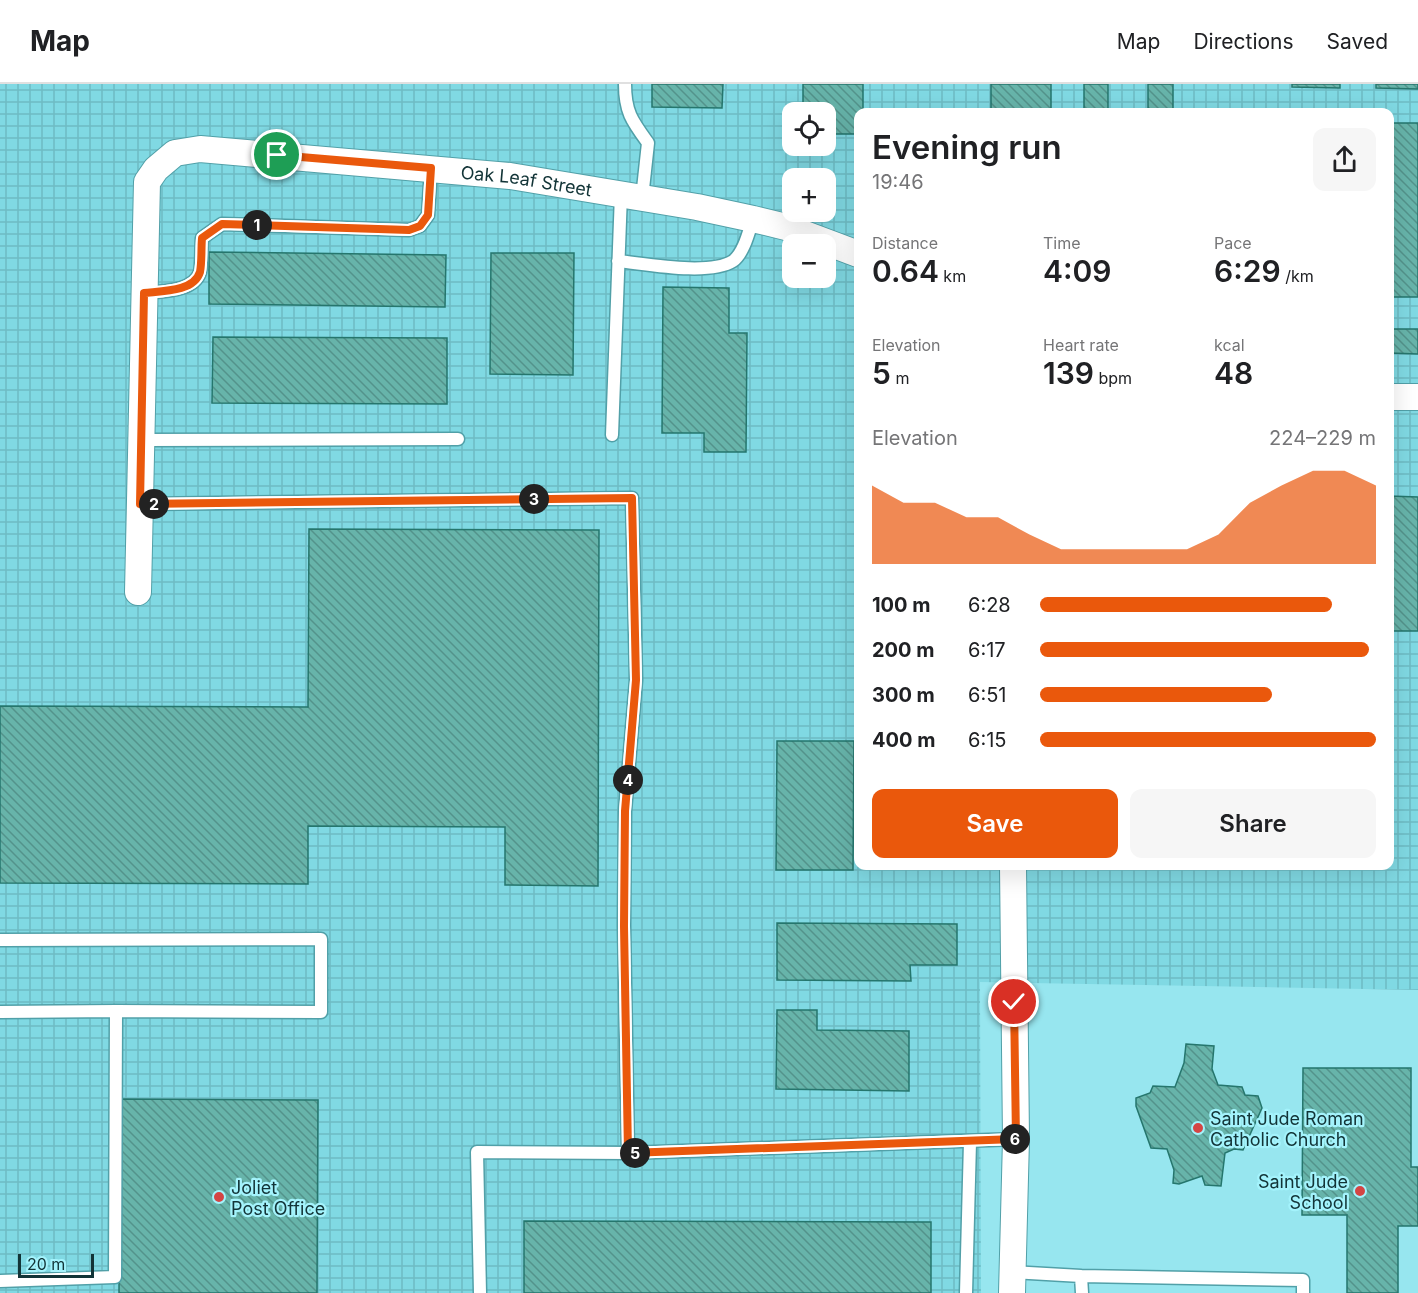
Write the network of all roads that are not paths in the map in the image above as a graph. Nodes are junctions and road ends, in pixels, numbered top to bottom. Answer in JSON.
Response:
{"nodes":[{"id":1,"x":625,"y":84,"type":"edge"},
{"id":2,"x":431,"y":168,"type":"junction"},
{"id":3,"x":631,"y":196,"type":"junction"},
{"id":4,"x":753,"y":219,"type":"junction"},
{"id":5,"x":854,"y":252,"type":"edge"},
{"id":6,"x":618,"y":261,"type":"junction"},
{"id":7,"x":144,"y":293,"type":"junction"},
{"id":8,"x":1394,"y":397,"type":"edge"},
{"id":9,"x":1418,"y":397,"type":"edge"},
{"id":10,"x":612,"y":435,"type":"dead end"},
{"id":11,"x":458,"y":439,"type":"dead end"},
{"id":12,"x":141,"y":440,"type":"junction"},
{"id":13,"x":140,"y":504,"type":"junction"},
{"id":14,"x":138,"y":592,"type":"dead end"},
{"id":15,"x":1013,"y":870,"type":"edge"},
{"id":16,"x":0,"y":940,"type":"edge"},
{"id":17,"x":116,"y":1011,"type":"junction"},
{"id":18,"x":0,"y":1012,"type":"edge"},
{"id":19,"x":1016,"y":1139,"type":"junction"},
{"id":20,"x":970,"y":1142,"type":"junction"},
{"id":21,"x":628,"y":1153,"type":"junction"},
{"id":22,"x":1081,"y":1276,"type":"junction"},
{"id":23,"x":0,"y":1281,"type":"edge"},
{"id":24,"x":1012,"y":1283,"type":"edge"},
{"id":25,"x":480,"y":1293,"type":"edge"},
{"id":26,"x":966,"y":1293,"type":"edge"},
{"id":27,"x":1082,"y":1293,"type":"edge"},
{"id":28,"x":1303,"y":1293,"type":"edge"}],
"edges":[{"from":1,"to":3,"type":"lane"},
{"from":2,"to":3,"type":"street","name":"Oak Leaf Street"},
{"from":2,"to":7,"type":"lane"},
{"from":2,"to":7,"type":"street","name":"Oak Leaf Street"},
{"from":3,"to":4,"type":"street","name":"Oak Leaf Street"},
{"from":3,"to":6,"type":"lane"},
{"from":4,"to":5,"type":"street","name":"Oak Leaf Street"},
{"from":4,"to":6,"type":"lane"},
{"from":6,"to":10,"type":"lane"},
{"from":7,"to":12,"type":"street"},
{"from":8,"to":9,"type":"street"},
{"from":11,"to":12,"type":"lane"},
{"from":12,"to":13,"type":"street"},
{"from":13,"to":14,"type":"street"},
{"from":13,"to":21,"type":"lane"},
{"from":15,"to":19,"type":"street"},
{"from":16,"to":17,"type":"lane"},
{"from":17,"to":18,"type":"lane"},
{"from":17,"to":23,"type":"lane"},
{"from":19,"to":20,"type":"lane"},
{"from":19,"to":24,"type":"street"},
{"from":20,"to":21,"type":"lane"},
{"from":20,"to":26,"type":"lane"},
{"from":21,"to":25,"type":"lane"},
{"from":22,"to":24,"type":"lane"},
{"from":22,"to":27,"type":"lane"},
{"from":22,"to":28,"type":"lane"}]}
